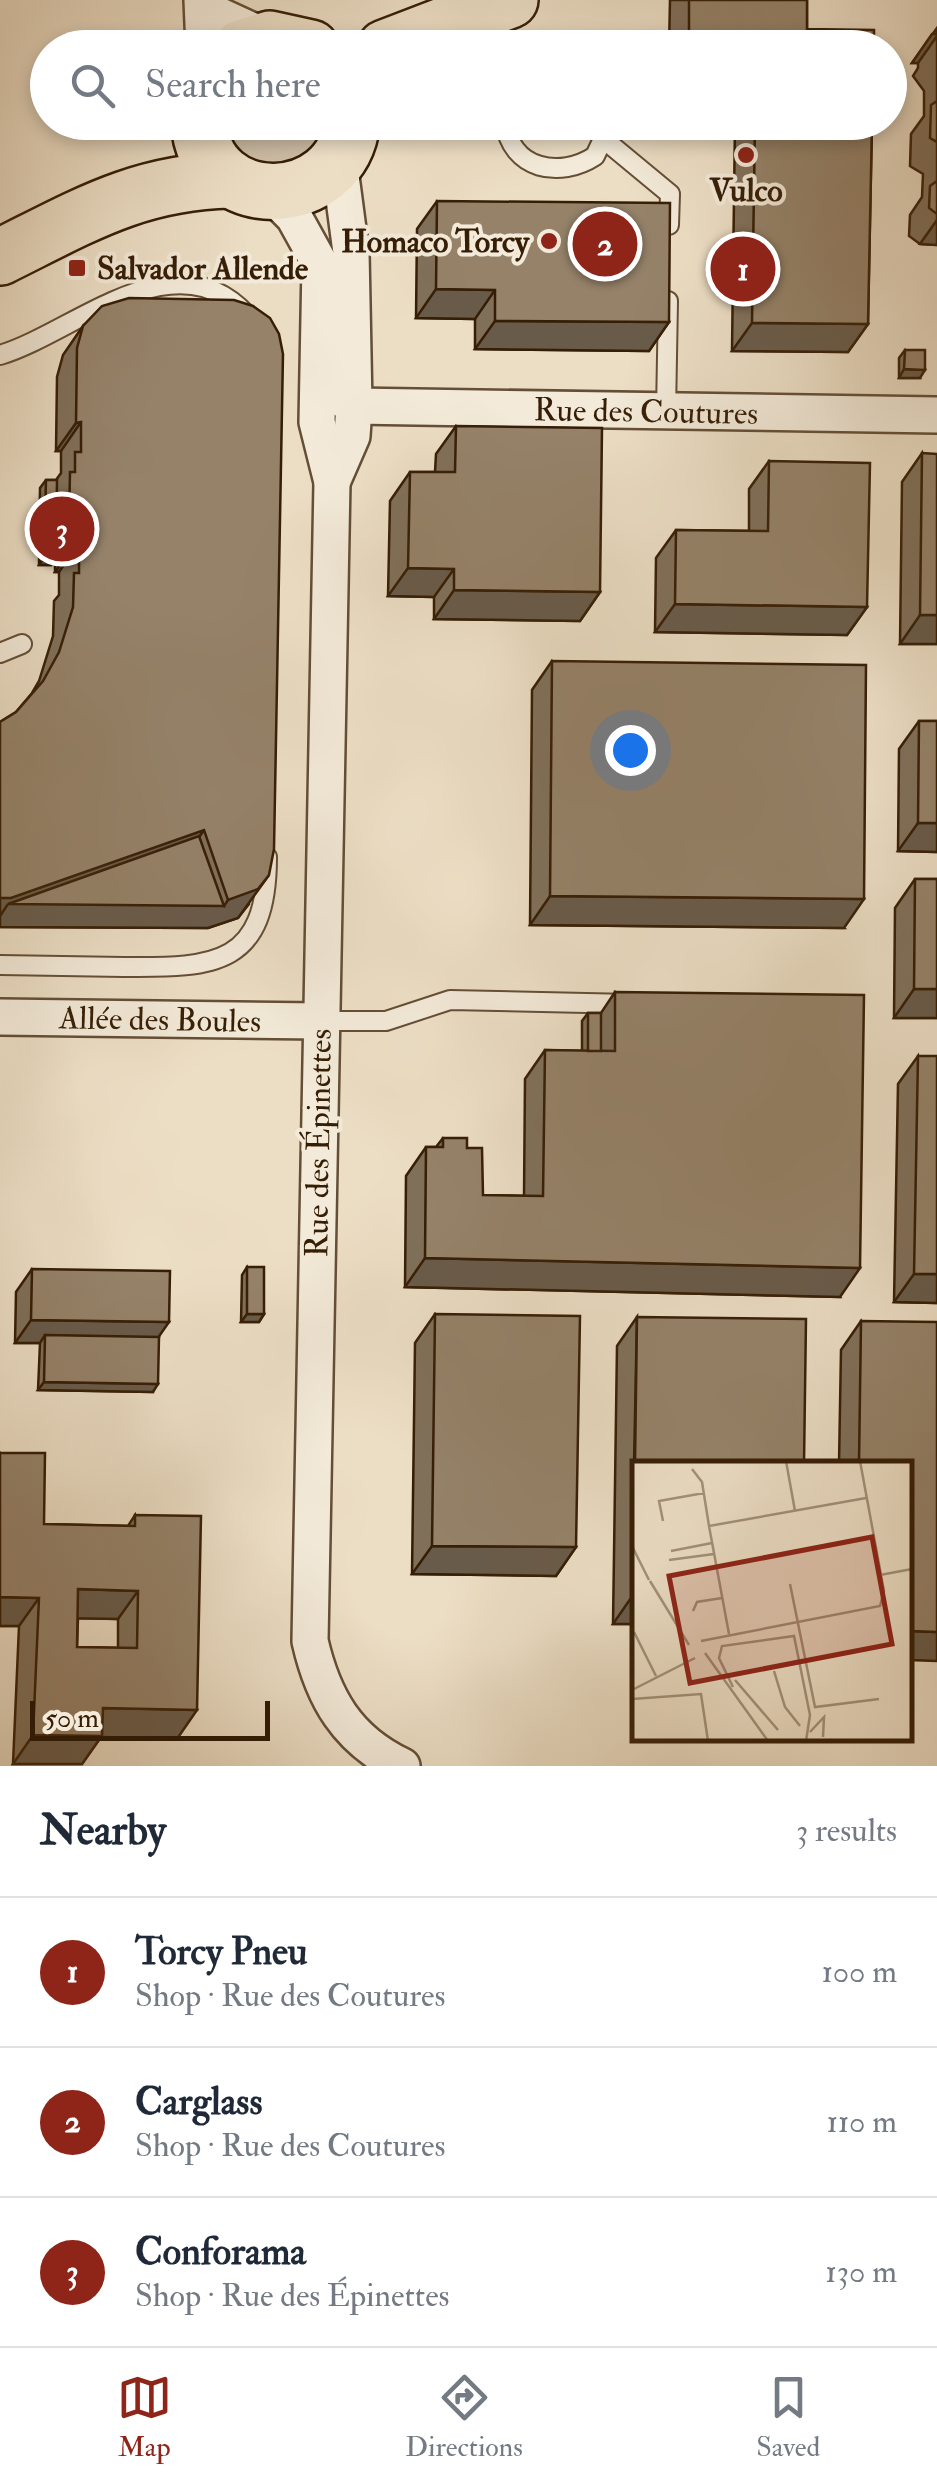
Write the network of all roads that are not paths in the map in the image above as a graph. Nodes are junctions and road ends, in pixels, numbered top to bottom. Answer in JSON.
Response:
{"nodes":[{"id":1,"x":510,"y":0,"type":"edge"},
{"id":2,"x":448,"y":30,"type":"edge"},
{"id":3,"x":173,"y":140,"type":"edge"},
{"id":4,"x":204,"y":140,"type":"edge"},
{"id":5,"x":511,"y":140,"type":"edge"},
{"id":6,"x":601,"y":140,"type":"edge"},
{"id":7,"x":616,"y":140,"type":"edge"},
{"id":8,"x":346,"y":142,"type":"edge"},
{"id":9,"x":251,"y":187,"type":"junction"},
{"id":10,"x":123,"y":197,"type":"junction"},
{"id":11,"x":669,"y":251,"type":"edge"},
{"id":12,"x":0,"y":258,"type":"edge"},
{"id":13,"x":320,"y":264,"type":"junction"},
{"id":14,"x":668,"y":289,"type":"edge"},
{"id":15,"x":261,"y":331,"type":"edge"},
{"id":16,"x":0,"y":355,"type":"edge"},
{"id":17,"x":354,"y":406,"type":"junction"},
{"id":18,"x":666,"y":412,"type":"junction"},
{"id":19,"x":937,"y":415,"type":"edge"},
{"id":20,"x":332,"y":482,"type":"junction"},
{"id":21,"x":22,"y":644,"type":"dead end"},
{"id":22,"x":0,"y":653,"type":"edge"},
{"id":23,"x":268,"y":838,"type":"edge"},
{"id":24,"x":0,"y":965,"type":"edge"},
{"id":25,"x":657,"y":1004,"type":"edge"},
{"id":26,"x":0,"y":1017,"type":"edge"},
{"id":27,"x":320,"y":1020,"type":"junction"},
{"id":28,"x":402,"y":1766,"type":"edge"}],
"edges":[{"from":1,"to":2,"type":"main road"},
{"from":3,"to":10,"type":"main road"},
{"from":4,"to":9,"type":"main road"},
{"from":5,"to":6,"type":"lane"},
{"from":7,"to":11,"type":"lane"},
{"from":8,"to":9,"type":"main road"},
{"from":8,"to":17,"type":"street","name":"Rue des Épinettes"},
{"from":9,"to":10,"type":"main road"},
{"from":9,"to":13,"type":"street"},
{"from":10,"to":12,"type":"main road"},
{"from":13,"to":17,"type":"street"},
{"from":13,"to":20,"type":"street","name":"Rue des Épinettes"},
{"from":14,"to":18,"type":"lane"},
{"from":15,"to":16,"type":"lane"},
{"from":17,"to":18,"type":"street","name":"Rue des Coutures"},
{"from":17,"to":20,"type":"street","name":"Rue des Épinettes"},
{"from":18,"to":19,"type":"street","name":"Rue des Coutures"},
{"from":20,"to":27,"type":"street","name":"Rue des Épinettes"},
{"from":21,"to":22,"type":"lane"},
{"from":23,"to":24,"type":"lane"},
{"from":25,"to":27,"type":"lane"},
{"from":26,"to":27,"type":"street","name":"Allée des Boules"},
{"from":27,"to":28,"type":"street","name":"Rue des Épinettes"}]}
